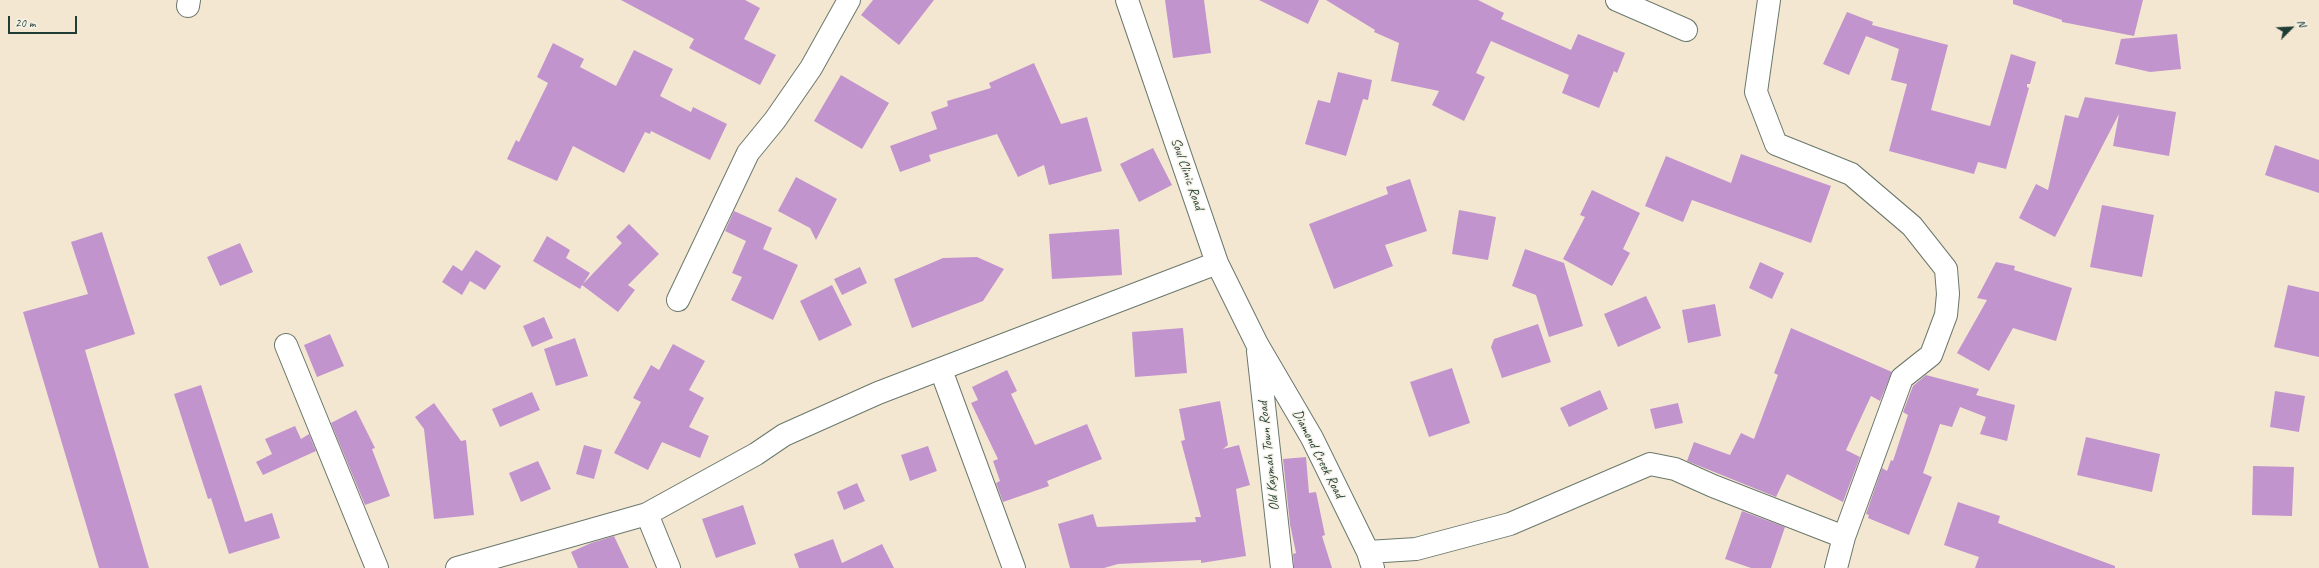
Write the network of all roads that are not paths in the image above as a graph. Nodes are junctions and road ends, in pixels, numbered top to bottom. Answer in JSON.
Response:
{"nodes":[{"id":1,"x":849,"y":0,"type":"edge"},
{"id":2,"x":1126,"y":0,"type":"edge"},
{"id":3,"x":1617,"y":0,"type":"edge"},
{"id":4,"x":1770,"y":0,"type":"edge"},
{"id":5,"x":1686,"y":30,"type":"dead end"},
{"id":6,"x":1217,"y":263,"type":"junction"},
{"id":7,"x":678,"y":300,"type":"dead end"},
{"id":8,"x":1257,"y":344,"type":"junction"},
{"id":9,"x":286,"y":345,"type":"dead end"},
{"id":10,"x":941,"y":370,"type":"junction"},
{"id":11,"x":647,"y":514,"type":"junction"},
{"id":12,"x":1844,"y":537,"type":"junction"},
{"id":13,"x":1370,"y":560,"type":"edge"},
{"id":14,"x":377,"y":568,"type":"edge"},
{"id":15,"x":457,"y":568,"type":"edge"},
{"id":16,"x":669,"y":568,"type":"edge"},
{"id":17,"x":1014,"y":568,"type":"edge"},
{"id":18,"x":1282,"y":568,"type":"edge"},
{"id":19,"x":1836,"y":568,"type":"edge"}],
"edges":[{"from":1,"to":7,"type":"street"},
{"from":2,"to":6,"type":"street","name":"Soul Clinic Road"},
{"from":3,"to":5,"type":"street"},
{"from":4,"to":12,"type":"street"},
{"from":6,"to":8,"type":"street","name":"Soul Clinic Road"},
{"from":6,"to":10,"type":"street"},
{"from":8,"to":13,"type":"street","name":"Diamond Creek Road"},
{"from":8,"to":18,"type":"street","name":"Old Kaymah Town Road"},
{"from":9,"to":14,"type":"street"},
{"from":10,"to":11,"type":"street"},
{"from":10,"to":17,"type":"street"},
{"from":11,"to":15,"type":"street"},
{"from":11,"to":16,"type":"street"},
{"from":12,"to":13,"type":"street"},
{"from":12,"to":19,"type":"street"}]}
